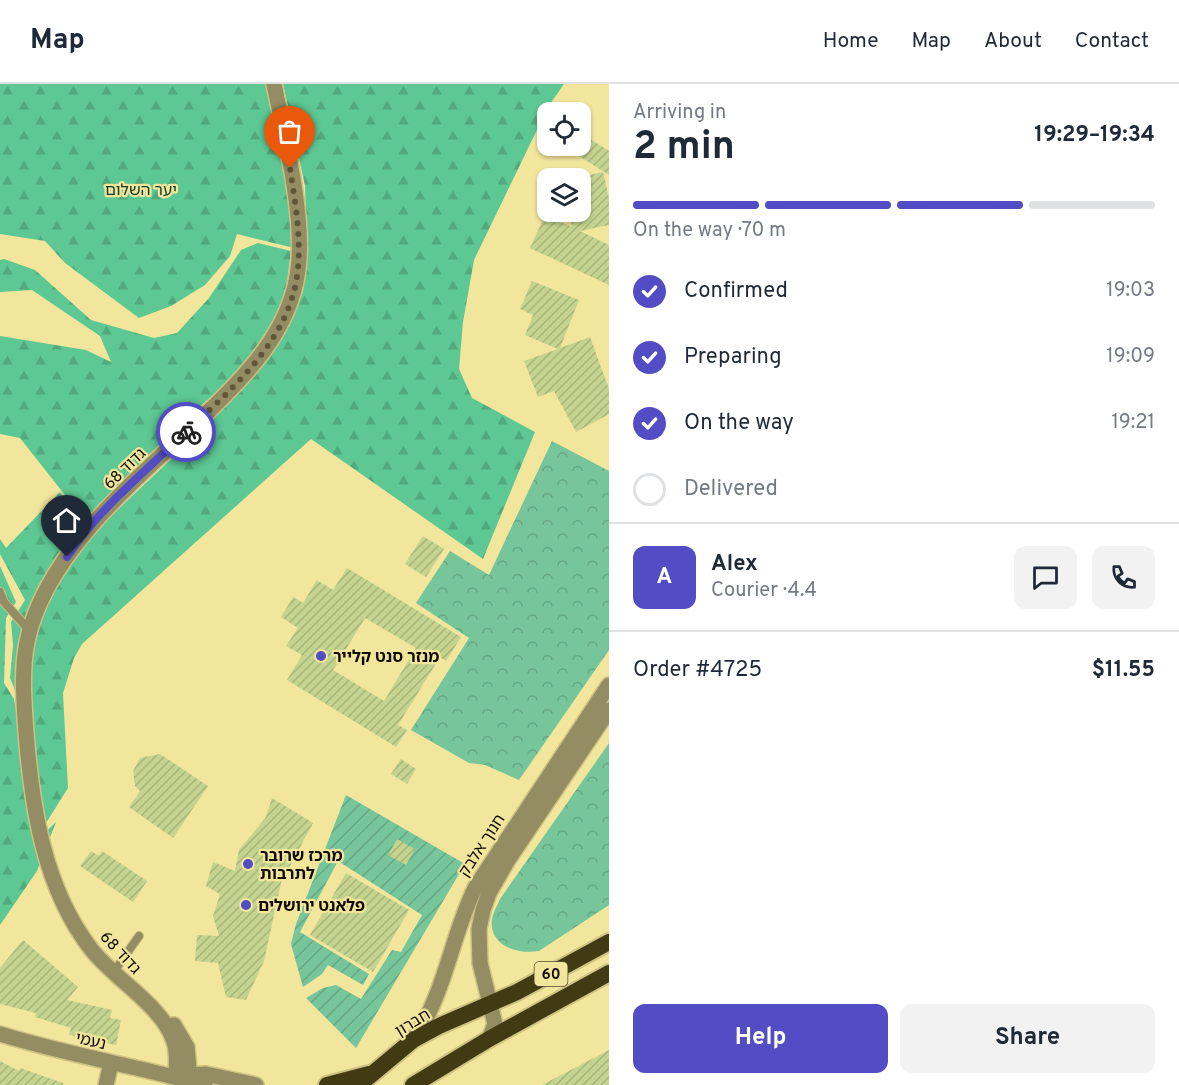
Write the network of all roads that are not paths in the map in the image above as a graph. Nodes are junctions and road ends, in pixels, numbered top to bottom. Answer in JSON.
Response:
{"nodes":[{"id":1,"x":274,"y":84,"type":"edge"},
{"id":2,"x":0,"y":592,"type":"edge"},
{"id":3,"x":30,"y":631,"type":"junction"},
{"id":4,"x":609,"y":685,"type":"edge"},
{"id":5,"x":609,"y":710,"type":"edge"},
{"id":6,"x":139,"y":936,"type":"dead end"},
{"id":7,"x":609,"y":942,"type":"edge"},
{"id":8,"x":113,"y":974,"type":"junction"},
{"id":9,"x":607,"y":977,"type":"edge"},
{"id":10,"x":492,"y":1004,"type":"junction"},
{"id":11,"x":0,"y":1034,"type":"edge"},
{"id":12,"x":489,"y":1039,"type":"junction"},
{"id":13,"x":413,"y":1040,"type":"junction"},
{"id":14,"x":111,"y":1063,"type":"junction"},
{"id":15,"x":373,"y":1072,"type":"junction"},
{"id":16,"x":190,"y":1079,"type":"edge"},
{"id":17,"x":106,"y":1085,"type":"edge"},
{"id":18,"x":256,"y":1085,"type":"edge"},
{"id":19,"x":327,"y":1085,"type":"edge"},
{"id":20,"x":359,"y":1085,"type":"edge"},
{"id":21,"x":413,"y":1085,"type":"edge"}],
"edges":[{"from":1,"to":3,"type":"street","name":"גדוד 68"},
{"from":2,"to":3,"type":"lane"},
{"from":3,"to":8,"type":"street","name":"גדוד 68"},
{"from":4,"to":13,"type":"street","name":"חנוך אלבק"},
{"from":5,"to":10,"type":"street","name":"חנוך אלבק"},
{"from":6,"to":8,"type":"lane"},
{"from":7,"to":10,"type":"highway","number":"60"},
{"from":8,"to":16,"type":"street","name":"גדוד 68"},
{"from":9,"to":12,"type":"highway","number":"60"},
{"from":10,"to":12,"type":"street","name":"חנוך אלבק"},
{"from":10,"to":13,"type":"highway","name":"חברון","number":"60"},
{"from":11,"to":14,"type":"street","name":"נעמי"},
{"from":12,"to":21,"type":"highway","number":"60"},
{"from":13,"to":15,"type":"highway","name":"חברון","number":"60"},
{"from":14,"to":16,"type":"street","name":"נעמי"},
{"from":14,"to":17,"type":"street"},
{"from":15,"to":19,"type":"highway"},
{"from":15,"to":20,"type":"highway","name":"חברון","number":"60"},
{"from":16,"to":18,"type":"street","name":"נעמי"}]}
